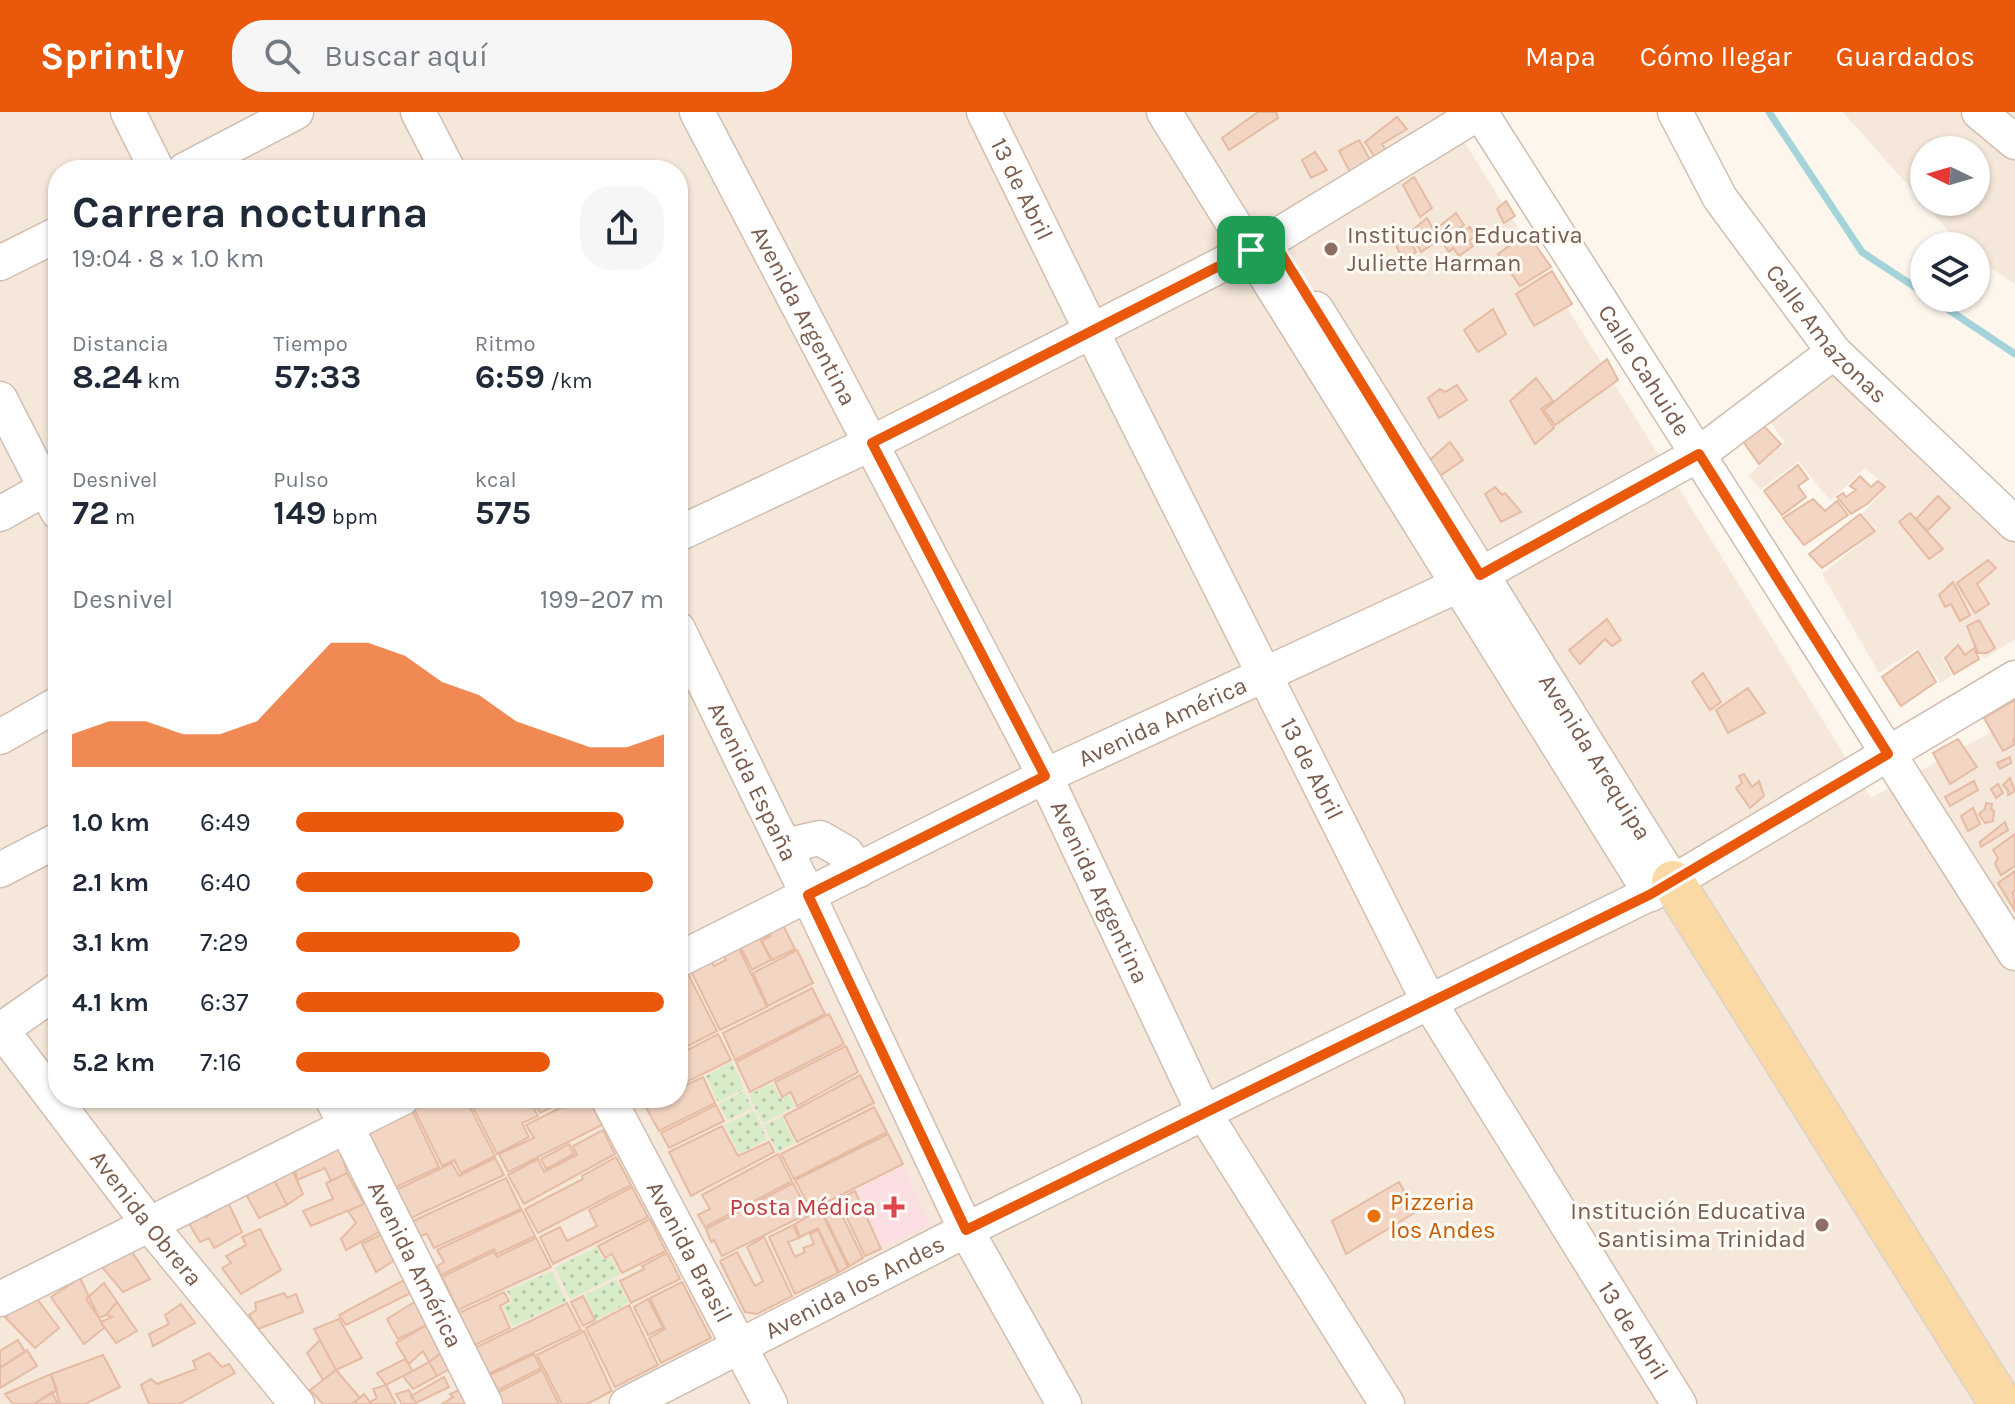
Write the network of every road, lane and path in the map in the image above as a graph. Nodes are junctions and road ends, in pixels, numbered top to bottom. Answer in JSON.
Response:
{"nodes":[{"id":1,"x":128,"y":112,"type":"edge"},
{"id":2,"x":296,"y":112,"type":"edge"},
{"id":3,"x":418,"y":112,"type":"edge"},
{"id":4,"x":697,"y":112,"type":"edge"},
{"id":5,"x":984,"y":112,"type":"edge"},
{"id":6,"x":1164,"y":112,"type":"edge"},
{"id":7,"x":1189,"y":112,"type":"edge"},
{"id":8,"x":1480,"y":112,"type":"edge"},
{"id":9,"x":1675,"y":112,"type":"edge"},
{"id":10,"x":1979,"y":112,"type":"edge"},
{"id":11,"x":2015,"y":142,"type":"edge"},
{"id":12,"x":152,"y":160,"type":"edge"},
{"id":13,"x":204,"y":160,"type":"edge"},
{"id":14,"x":443,"y":160,"type":"edge"},
{"id":15,"x":48,"y":239,"type":"edge"},
{"id":16,"x":1262,"y":245,"type":"junction"},
{"id":17,"x":0,"y":263,"type":"edge"},
{"id":18,"x":1092,"y":332,"type":"junction"},
{"id":19,"x":1834,"y":352,"type":"junction"},
{"id":20,"x":0,"y":399,"type":"edge"},
{"id":21,"x":872,"y":443,"type":"junction"},
{"id":22,"x":1699,"y":454,"type":"junction"},
{"id":23,"x":48,"y":492,"type":"edge"},
{"id":24,"x":48,"y":501,"type":"edge"},
{"id":25,"x":0,"y":514,"type":"edge"},
{"id":26,"x":2015,"y":524,"type":"edge"},
{"id":27,"x":688,"y":529,"type":"edge"},
{"id":28,"x":1469,"y":580,"type":"junction"},
{"id":29,"x":688,"y":649,"type":"edge"},
{"id":30,"x":1264,"y":675,"type":"junction"},
{"id":31,"x":2015,"y":678,"type":"edge"},
{"id":32,"x":48,"y":710,"type":"edge"},
{"id":33,"x":0,"y":737,"type":"edge"},
{"id":34,"x":1888,"y":754,"type":"junction"},
{"id":35,"x":1045,"y":776,"type":"junction"},
{"id":36,"x":48,"y":845,"type":"edge"},
{"id":37,"x":784,"y":846,"type":"junction"},
{"id":38,"x":0,"y":870,"type":"edge"},
{"id":39,"x":859,"y":870,"type":"junction"},
{"id":40,"x":1662,"y":888,"type":"junction"},
{"id":41,"x":808,"y":895,"type":"junction"},
{"id":42,"x":2015,"y":953,"type":"edge"},
{"id":43,"x":688,"y":955,"type":"edge"},
{"id":44,"x":48,"y":997,"type":"edge"},
{"id":45,"x":1429,"y":1002,"type":"junction"},
{"id":46,"x":1,"y":1029,"type":"edge"},
{"id":47,"x":48,"y":1091,"type":"edge"},
{"id":48,"x":61,"y":1108,"type":"edge"},
{"id":49,"x":613,"y":1108,"type":"edge"},
{"id":50,"x":338,"y":1112,"type":"edge"},
{"id":51,"x":1204,"y":1113,"type":"junction"},
{"id":52,"x":149,"y":1224,"type":"junction"},
{"id":53,"x":966,"y":1230,"type":"junction"},
{"id":54,"x":0,"y":1299,"type":"edge"},
{"id":55,"x":739,"y":1347,"type":"junction"},
{"id":56,"x":297,"y":1404,"type":"edge"},
{"id":57,"x":485,"y":1404,"type":"edge"},
{"id":58,"x":627,"y":1404,"type":"edge"},
{"id":59,"x":770,"y":1404,"type":"edge"},
{"id":60,"x":1064,"y":1404,"type":"edge"},
{"id":61,"x":1387,"y":1404,"type":"edge"},
{"id":62,"x":1679,"y":1404,"type":"edge"},
{"id":63,"x":1973,"y":1404,"type":"edge"},
{"id":64,"x":2001,"y":1404,"type":"edge"}],
"edges":[{"from":1,"to":12,"type":"street"},
{"from":2,"to":13,"type":"street"},
{"from":3,"to":14,"type":"street"},
{"from":4,"to":21,"type":"street","name":"Avenida Argentina"},
{"from":5,"to":18,"type":"street","name":"13 de Abril"},
{"from":6,"to":16,"type":"street","name":"Avenida Arequipa"},
{"from":7,"to":16,"type":"street","name":"Avenida Arequipa"},
{"from":8,"to":16,"type":"street"},
{"from":8,"to":22,"type":"street","name":"Calle Cahuide"},
{"from":9,"to":19,"type":"street","name":"Calle Amazonas"},
{"from":10,"to":11,"type":"street"},
{"from":15,"to":17,"type":"street"},
{"from":16,"to":18,"type":"street"},
{"from":16,"to":28,"type":"street","name":"Avenida Arequipa"},
{"from":18,"to":21,"type":"street"},
{"from":18,"to":30,"type":"street","name":"13 de Abril"},
{"from":19,"to":22,"type":"street","name":"Avenida América"},
{"from":19,"to":26,"type":"street","name":"Calle Amazonas"},
{"from":20,"to":23,"type":"street"},
{"from":21,"to":27,"type":"street"},
{"from":21,"to":35,"type":"street","name":"Avenida Argentina"},
{"from":22,"to":28,"type":"street","name":"Avenida América"},
{"from":22,"to":34,"type":"street","name":"Calle Cahuide"},
{"from":24,"to":25,"type":"street"},
{"from":28,"to":30,"type":"street","name":"Avenida América"},
{"from":28,"to":40,"type":"street","name":"Avenida Arequipa"},
{"from":29,"to":37,"type":"street","name":"Avenida España"},
{"from":30,"to":35,"type":"street","name":"Avenida América"},
{"from":30,"to":45,"type":"street","name":"13 de Abril"},
{"from":31,"to":34,"type":"street","name":"Avenida los Andes"},
{"from":32,"to":33,"type":"street"},
{"from":34,"to":40,"type":"street","name":"Avenida los Andes"},
{"from":34,"to":42,"type":"street","name":"Calle Cahuide"},
{"from":35,"to":39,"type":"street","name":"Avenida América"},
{"from":35,"to":51,"type":"street","name":"Avenida Argentina"},
{"from":36,"to":38,"type":"street"},
{"from":37,"to":39,"type":"street"},
{"from":37,"to":41,"type":"street","name":"Avenida España"},
{"from":39,"to":41,"type":"street","name":"Avenida América"},
{"from":40,"to":45,"type":"street","name":"Avenida los Andes"},
{"from":40,"to":63,"type":"main road","name":"Avenida Arequipa"},
{"from":40,"to":64,"type":"main road","name":"Avenida Arequipa"},
{"from":41,"to":43,"type":"street","name":"Avenida América"},
{"from":41,"to":53,"type":"street","name":"Avenida España"},
{"from":44,"to":46,"type":"street"},
{"from":45,"to":51,"type":"street","name":"Avenida los Andes"},
{"from":45,"to":62,"type":"street","name":"13 de Abril"},
{"from":46,"to":47,"type":"street","name":"Avenida Obrera"},
{"from":48,"to":52,"type":"street","name":"Avenida Obrera"},
{"from":49,"to":55,"type":"street","name":"Avenida Brasil"},
{"from":50,"to":52,"type":"street"},
{"from":50,"to":57,"type":"street","name":"Avenida América"},
{"from":51,"to":53,"type":"street","name":"Avenida los Andes"},
{"from":51,"to":61,"type":"street","name":"Avenida Argentina"},
{"from":52,"to":54,"type":"street"},
{"from":52,"to":56,"type":"street","name":"Avenida Obrera"},
{"from":53,"to":55,"type":"street","name":"Avenida los Andes"},
{"from":53,"to":60,"type":"street","name":"Avenida España"},
{"from":55,"to":58,"type":"street","name":"Avenida los Andes"},
{"from":55,"to":59,"type":"street","name":"Avenida Brasil"}]}
